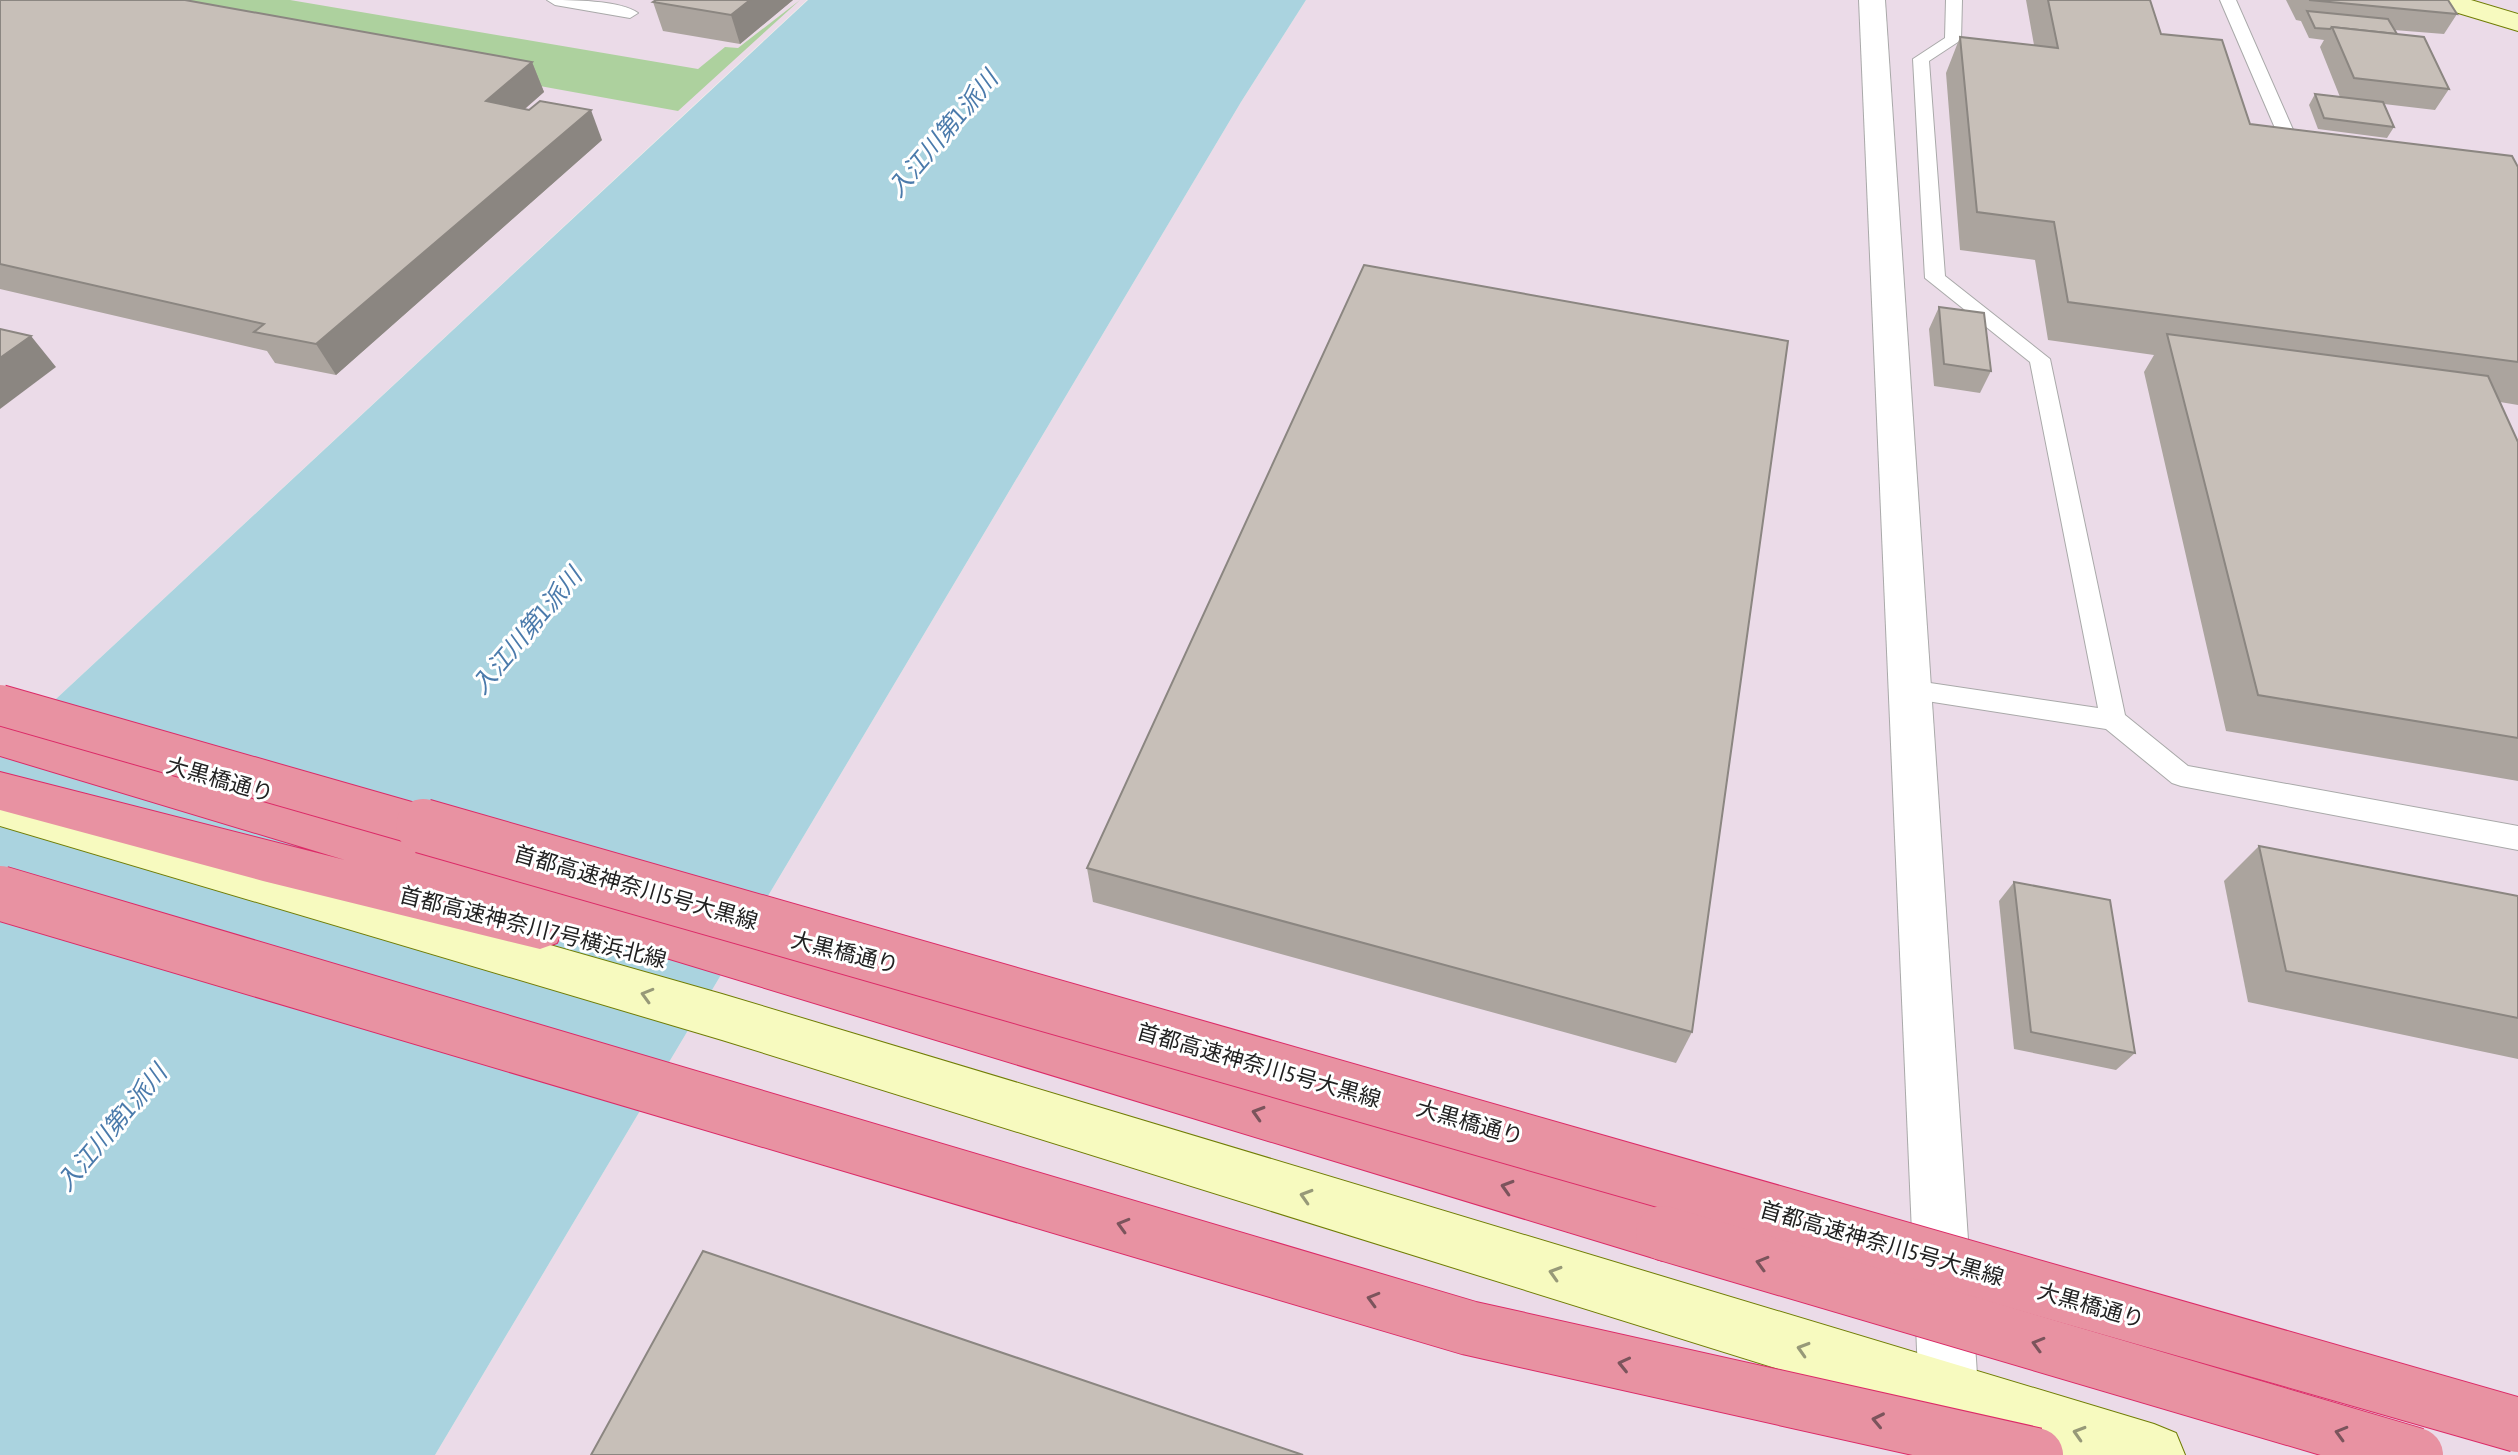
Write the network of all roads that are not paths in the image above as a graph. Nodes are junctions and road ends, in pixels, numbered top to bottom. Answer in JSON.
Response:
{"nodes":[{"id":1,"x":555,"y":0,"type":"edge"},
{"id":2,"x":1872,"y":0,"type":"edge"},
{"id":3,"x":1954,"y":0,"type":"edge"},
{"id":4,"x":2228,"y":0,"type":"edge"},
{"id":5,"x":2444,"y":0,"type":"edge"},
{"id":6,"x":2492,"y":0,"type":"edge"},
{"id":7,"x":2518,"y":8,"type":"edge"},
{"id":8,"x":630,"y":13,"type":"dead end"},
{"id":9,"x":2518,"y":23,"type":"edge"},
{"id":10,"x":2325,"y":157,"type":"edge"},
{"id":11,"x":1910,"y":690,"type":"junction"},
{"id":12,"x":2113,"y":720,"type":"junction"},
{"id":13,"x":5,"y":721,"type":"edge"},
{"id":14,"x":0,"y":791,"type":"edge"},
{"id":15,"x":0,"y":807,"type":"edge"},
{"id":16,"x":2518,"y":838,"type":"edge"},
{"id":17,"x":0,"y":893,"type":"edge"},
{"id":18,"x":1067,"y":1057,"type":"junction"},
{"id":19,"x":1942,"y":1261,"type":"junction"},
{"id":20,"x":1949,"y":1394,"type":"junction"},
{"id":21,"x":2518,"y":1428,"type":"edge"},
{"id":22,"x":1953,"y":1455,"type":"edge"},
{"id":23,"x":2036,"y":1455,"type":"edge"},
{"id":24,"x":2154,"y":1455,"type":"edge"},
{"id":25,"x":2416,"y":1455,"type":"edge"}],
"edges":[{"from":1,"to":8,"type":"lane"},
{"from":2,"to":11,"type":"street"},
{"from":3,"to":12,"type":"lane"},
{"from":4,"to":10,"type":"lane"},
{"from":5,"to":9,"type":"street"},
{"from":6,"to":7,"type":"street"},
{"from":11,"to":12,"type":"lane"},
{"from":11,"to":19,"type":"street"},
{"from":12,"to":16,"type":"lane"},
{"from":13,"to":18,"type":"highway"},
{"from":13,"to":19,"type":"street","name":"大黒橋通り"},
{"from":13,"to":21,"type":"highway","name":"首都高速神奈川5号大黒線","bridge":true},
{"from":14,"to":18,"type":"highway","name":"首都高速神奈川7号横浜北線"},
{"from":20,"to":15,"type":"street","one_way":true},
{"from":23,"to":17,"type":"highway","one_way":true,"bridge":true},
{"from":25,"to":18,"type":"highway","name":"首都高速神奈川5号大黒線","one_way":true,"bridge":true},
{"from":19,"to":20,"type":"street"},
{"from":19,"to":21,"type":"street","name":"大黒橋通り"},
{"from":20,"to":22,"type":"street"},
{"from":24,"to":20,"type":"street","one_way":true}]}
